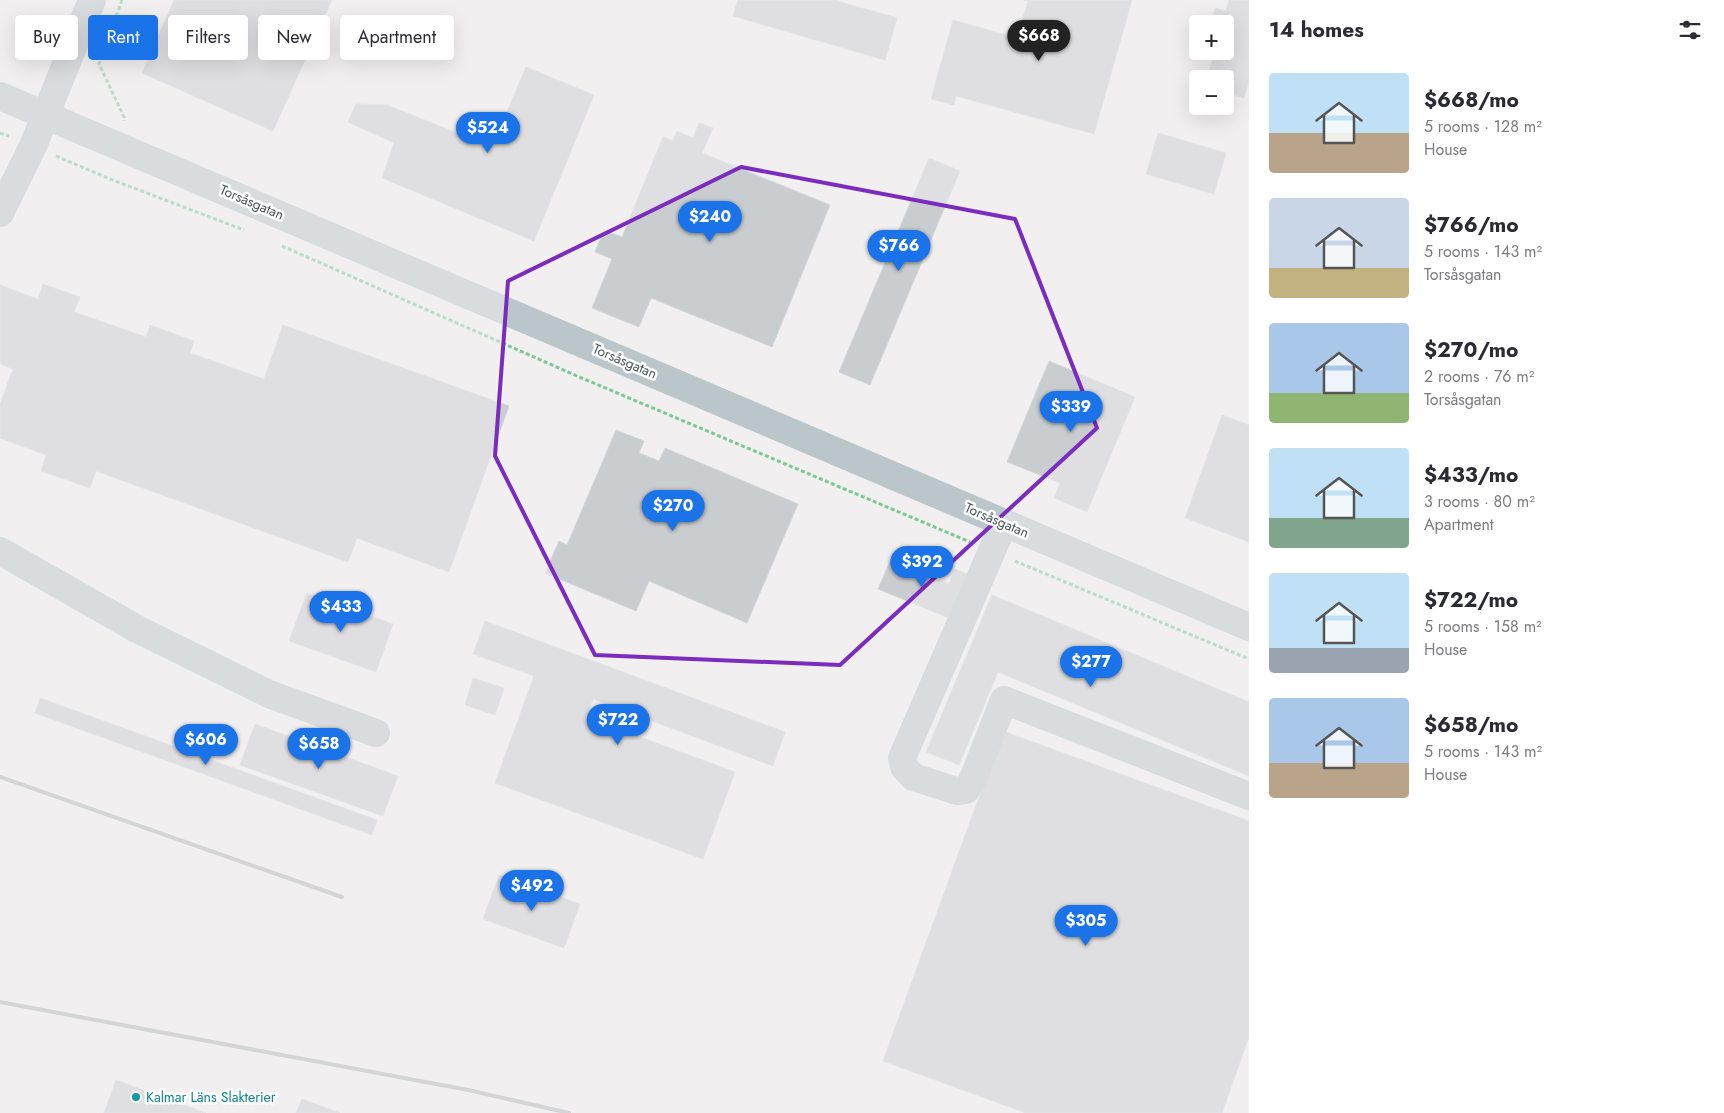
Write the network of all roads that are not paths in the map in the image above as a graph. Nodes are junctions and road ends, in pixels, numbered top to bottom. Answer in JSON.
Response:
{"nodes":[{"id":1,"x":92,"y":0,"type":"edge"},
{"id":2,"x":0,"y":96,"type":"edge"},
{"id":3,"x":46,"y":115,"type":"junction"},
{"id":4,"x":0,"y":213,"type":"edge"},
{"id":5,"x":1004,"y":523,"type":"junction"},
{"id":6,"x":0,"y":551,"type":"edge"},
{"id":7,"x":1249,"y":627,"type":"edge"},
{"id":8,"x":376,"y":733,"type":"dead end"},
{"id":9,"x":1249,"y":796,"type":"edge"}],
"edges":[{"from":1,"to":3,"type":"street"},
{"from":2,"to":3,"type":"street","name":"Torsåsgatan"},
{"from":3,"to":4,"type":"street"},
{"from":3,"to":5,"type":"street","name":"Torsåsgatan"},
{"from":5,"to":7,"type":"street","name":"Torsåsgatan"},
{"from":5,"to":9,"type":"street"},
{"from":6,"to":8,"type":"street"}]}
